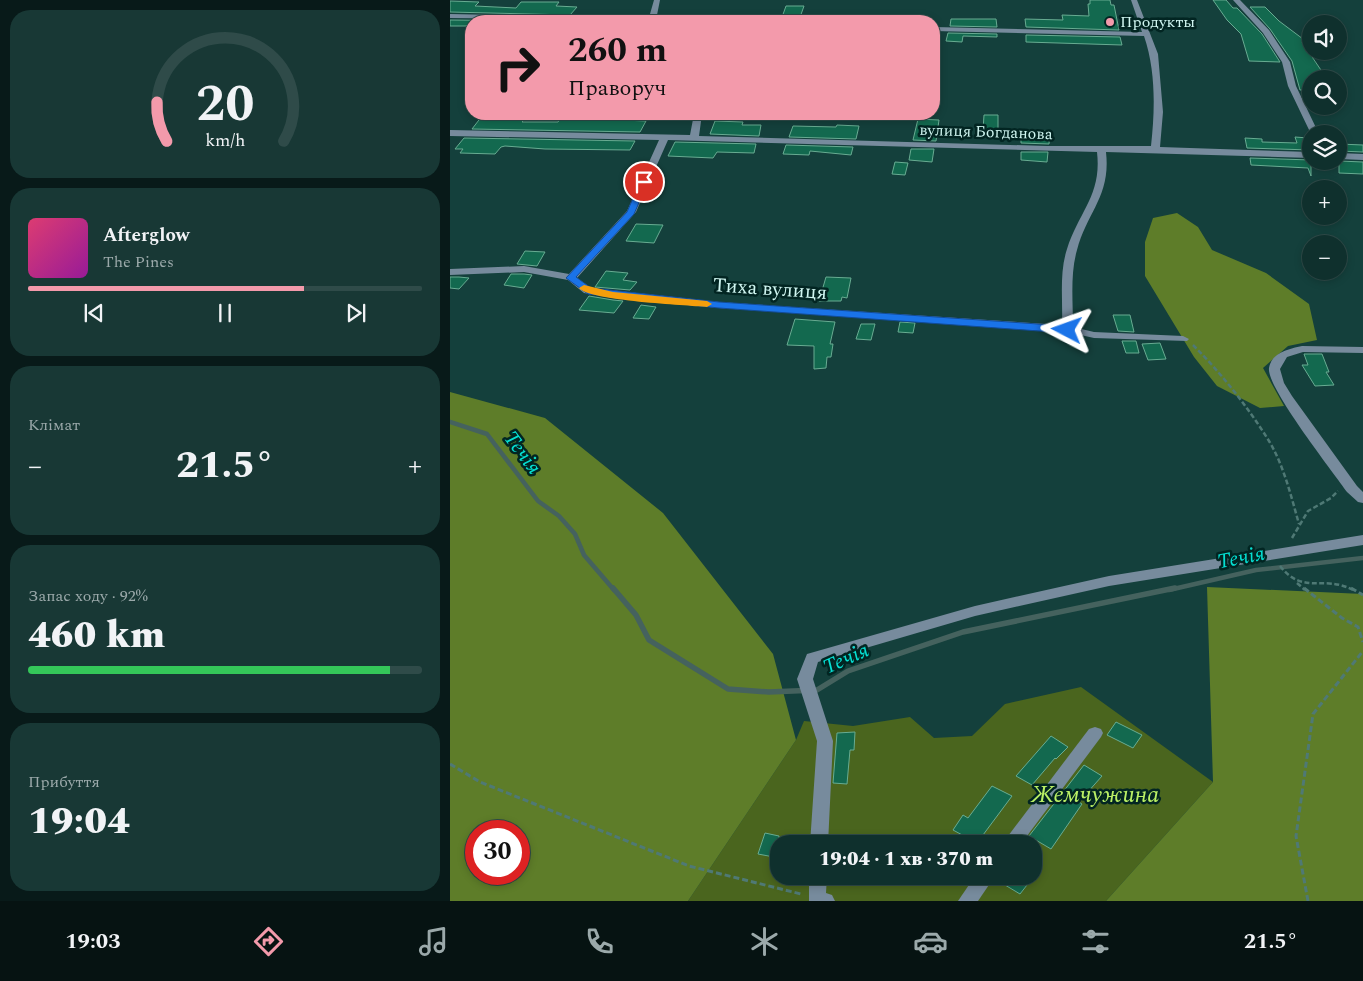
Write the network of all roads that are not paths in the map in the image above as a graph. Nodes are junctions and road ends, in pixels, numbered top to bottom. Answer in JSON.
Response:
{"nodes":[{"id":1,"x":657,"y":0,"type":"edge"},
{"id":2,"x":1134,"y":0,"type":"edge"},
{"id":3,"x":1236,"y":0,"type":"edge"},
{"id":4,"x":654,"y":15,"type":"edge"},
{"id":5,"x":450,"y":16,"type":"edge"},
{"id":6,"x":465,"y":16,"type":"edge"},
{"id":7,"x":940,"y":29,"type":"edge"},
{"id":8,"x":1146,"y":34,"type":"junction"},
{"id":9,"x":697,"y":120,"type":"edge"},
{"id":10,"x":1311,"y":125,"type":"edge"},
{"id":11,"x":450,"y":134,"type":"edge"},
{"id":12,"x":665,"y":137,"type":"junction"},
{"id":13,"x":694,"y":138,"type":"junction"},
{"id":14,"x":1155,"y":149,"type":"junction"},
{"id":15,"x":1101,"y":150,"type":"junction"},
{"id":16,"x":1302,"y":155,"type":"edge"},
{"id":17,"x":1347,"y":156,"type":"edge"},
{"id":18,"x":1363,"y":157,"type":"edge"},
{"id":19,"x":450,"y":272,"type":"edge"},
{"id":20,"x":571,"y":278,"type":"junction"},
{"id":21,"x":1067,"y":330,"type":"junction"},
{"id":22,"x":1183,"y":339,"type":"road end"},
{"id":23,"x":1363,"y":350,"type":"edge"},
{"id":24,"x":1363,"y":499,"type":"edge"},
{"id":25,"x":1363,"y":540,"type":"edge"},
{"id":26,"x":1095,"y":733,"type":"dead end"},
{"id":27,"x":820,"y":835,"type":"edge"},
{"id":28,"x":1017,"y":835,"type":"edge"},
{"id":29,"x":820,"y":885,"type":"edge"},
{"id":30,"x":979,"y":885,"type":"edge"},
{"id":31,"x":822,"y":899,"type":"edge"},
{"id":32,"x":967,"y":901,"type":"edge"}],
"edges":[{"from":1,"to":4,"type":"street"},
{"from":2,"to":8,"type":"street"},
{"from":3,"to":10,"type":"street"},
{"from":5,"to":6,"type":"street"},
{"from":7,"to":8,"type":"street"},
{"from":8,"to":14,"type":"street"},
{"from":9,"to":13,"type":"street"},
{"from":11,"to":12,"type":"street","name":"вулиця Богданова"},
{"from":12,"to":13,"type":"street","name":"вулиця Богданова"},
{"from":12,"to":20,"type":"street"},
{"from":13,"to":15,"type":"street","name":"вулиця Богданова"},
{"from":14,"to":15,"type":"street","name":"вулиця Богданова"},
{"from":14,"to":16,"type":"street","name":"вулиця Богданова"},
{"from":15,"to":21,"type":"street"},
{"from":17,"to":18,"type":"street"},
{"from":19,"to":20,"type":"street","name":"Тиха вулиця"},
{"from":20,"to":21,"type":"street","name":"Тиха вулиця"},
{"from":21,"to":22,"type":"street","name":"Тиха вулиця"},
{"from":23,"to":24,"type":"street"},
{"from":25,"to":27,"type":"street"},
{"from":26,"to":28,"type":"street"},
{"from":29,"to":31,"type":"street"},
{"from":30,"to":32,"type":"street"}]}
